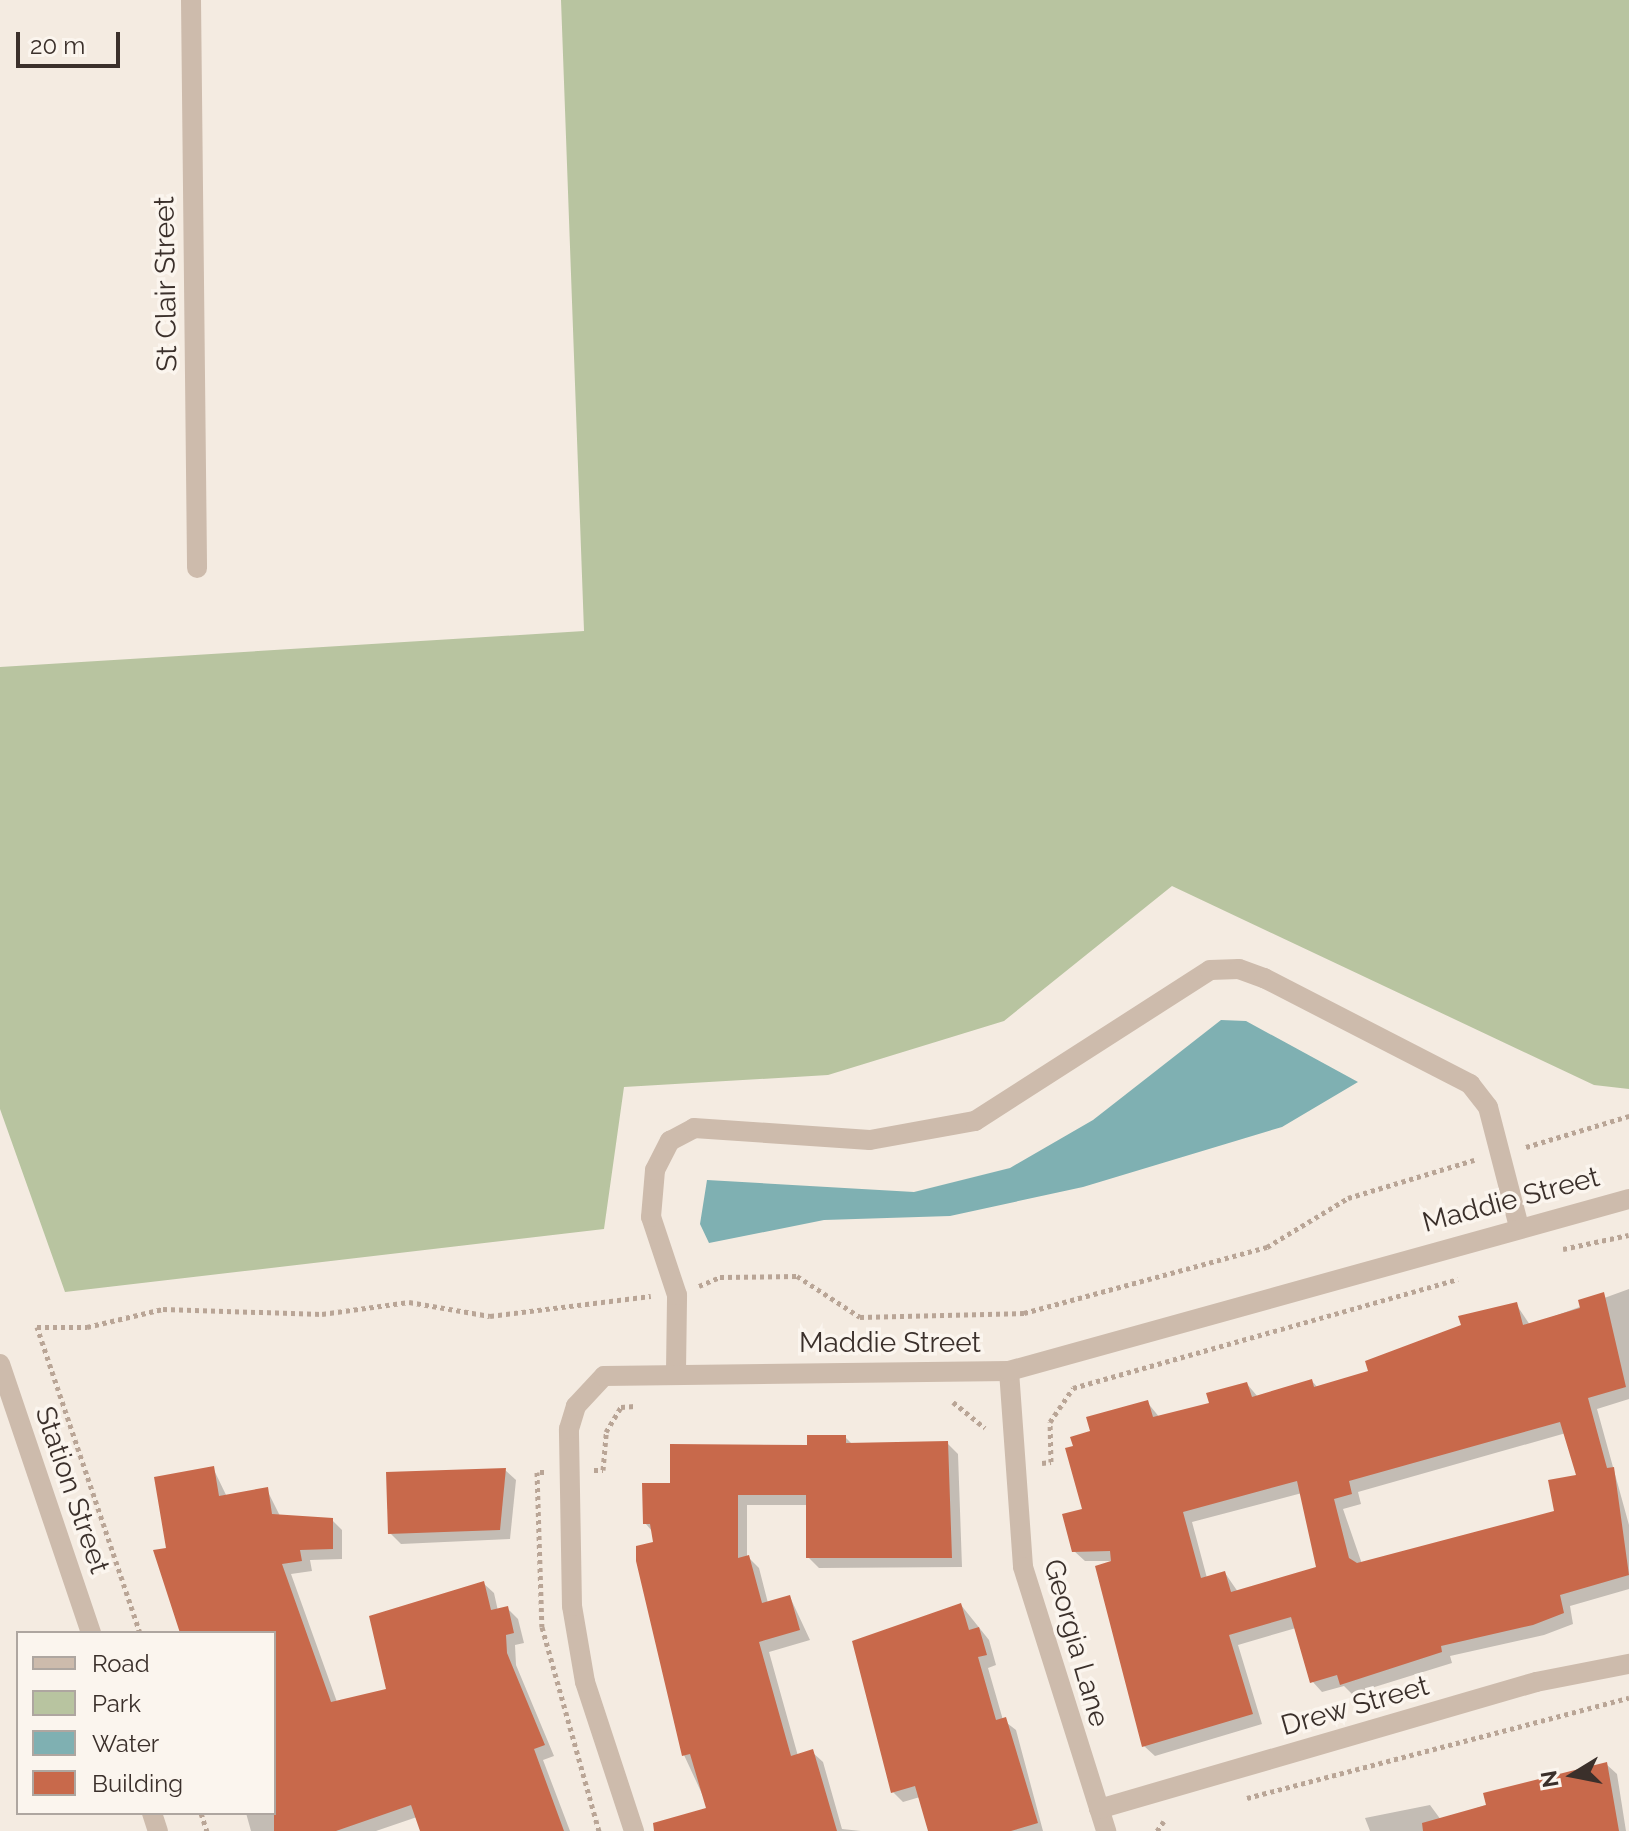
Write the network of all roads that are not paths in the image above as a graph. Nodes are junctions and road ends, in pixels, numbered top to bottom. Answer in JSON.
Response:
{"nodes":[{"id":1,"x":191,"y":0,"type":"edge"},
{"id":2,"x":197,"y":568,"type":"dead end"},
{"id":3,"x":1629,"y":1199,"type":"edge"},
{"id":4,"x":1519,"y":1227,"type":"junction"},
{"id":5,"x":0,"y":1364,"type":"edge"},
{"id":6,"x":676,"y":1371,"type":"junction"},
{"id":7,"x":1009,"y":1371,"type":"junction"},
{"id":8,"x":90,"y":1631,"type":"edge"},
{"id":9,"x":1629,"y":1664,"type":"edge"},
{"id":10,"x":1099,"y":1809,"type":"junction"},
{"id":11,"x":634,"y":1831,"type":"edge"},
{"id":12,"x":1106,"y":1831,"type":"edge"}],
"edges":[{"from":1,"to":2,"type":"street","name":"St Clair Street"},
{"from":3,"to":4,"type":"street","name":"Maddie Street"},
{"from":4,"to":6,"type":"street"},
{"from":4,"to":7,"type":"street","name":"Maddie Street"},
{"from":5,"to":8,"type":"street","name":"Station Street"},
{"from":6,"to":7,"type":"street","name":"Maddie Street"},
{"from":6,"to":11,"type":"street","name":"Maddie Street"},
{"from":7,"to":10,"type":"street","name":"Georgia Lane"},
{"from":9,"to":10,"type":"street","name":"Drew Street"},
{"from":10,"to":12,"type":"street","name":"Georgia Lane"}]}
